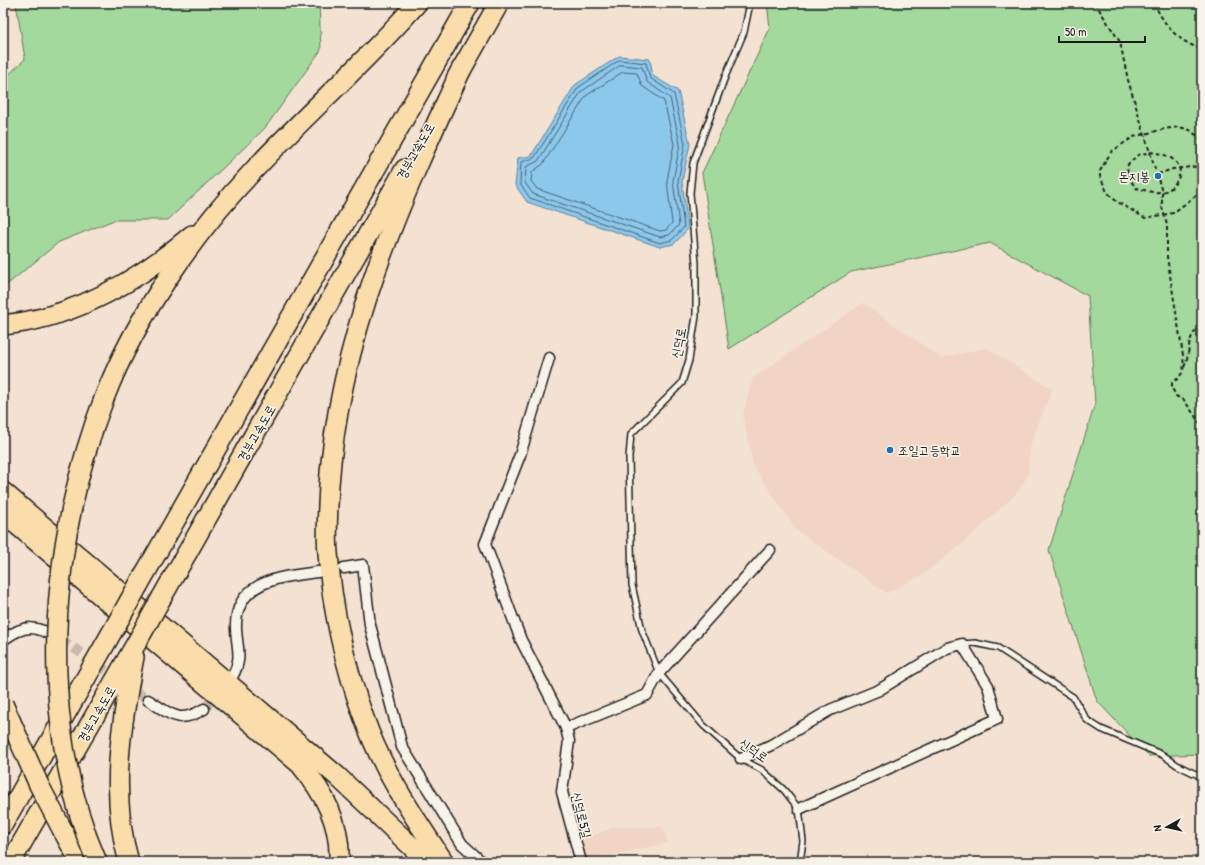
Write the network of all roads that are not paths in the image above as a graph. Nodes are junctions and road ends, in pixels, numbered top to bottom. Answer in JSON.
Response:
{"nodes":[{"id":1,"x":418,"y":3,"type":"edge"},
{"id":2,"x":470,"y":3,"type":"edge"},
{"id":3,"x":499,"y":3,"type":"edge"},
{"id":4,"x":750,"y":3,"type":"edge"},
{"id":5,"x":462,"y":68,"type":"junction"},
{"id":6,"x":230,"y":198,"type":"junction"},
{"id":7,"x":3,"y":325,"type":"edge"},
{"id":8,"x":549,"y":358,"type":"dead end"},
{"id":9,"x":3,"y":492,"type":"edge"},
{"id":10,"x":3,"y":513,"type":"edge"},
{"id":11,"x":770,"y":550,"type":"dead end"},
{"id":12,"x":344,"y":568,"type":"dead end"},
{"id":13,"x":318,"y":572,"type":"dead end"},
{"id":14,"x":61,"y":639,"type":"tunnel mouth"},
{"id":15,"x":3,"y":640,"type":"edge"},
{"id":16,"x":137,"y":642,"type":"junction"},
{"id":17,"x":962,"y":644,"type":"junction"},
{"id":18,"x":659,"y":672,"type":"junction"},
{"id":19,"x":232,"y":677,"type":"dead end"},
{"id":20,"x":148,"y":700,"type":"tunnel mouth"},
{"id":21,"x":3,"y":704,"type":"edge"},
{"id":22,"x":204,"y":709,"type":"tunnel mouth"},
{"id":23,"x":566,"y":728,"type":"junction"},
{"id":24,"x":741,"y":759,"type":"junction"},
{"id":25,"x":1202,"y":777,"type":"edge"},
{"id":26,"x":799,"y":809,"type":"junction"},
{"id":27,"x":3,"y":824,"type":"edge"},
{"id":28,"x":127,"y":856,"type":"edge"},
{"id":29,"x":12,"y":862,"type":"edge"},
{"id":30,"x":80,"y":862,"type":"edge"},
{"id":31,"x":97,"y":862,"type":"edge"},
{"id":32,"x":339,"y":862,"type":"edge"},
{"id":33,"x":428,"y":862,"type":"edge"},
{"id":34,"x":444,"y":862,"type":"edge"},
{"id":35,"x":482,"y":862,"type":"edge"},
{"id":36,"x":581,"y":862,"type":"edge"},
{"id":37,"x":800,"y":862,"type":"edge"}],
"edges":[{"from":1,"to":6,"type":"highway"},
{"from":2,"to":27,"type":"highway","name":"경부고속도로","bridge":true},
{"from":3,"to":5,"type":"highway","name":"경부고속도로"},
{"from":4,"to":18,"type":"lane","name":"신덕로"},
{"from":5,"to":16,"type":"highway","name":"경부고속도로","bridge":true},
{"from":5,"to":34,"type":"highway"},
{"from":6,"to":7,"type":"highway"},
{"from":6,"to":31,"type":"highway","bridge":true},
{"from":8,"to":23,"type":"street"},
{"from":9,"to":33,"type":"highway"},
{"from":10,"to":32,"type":"highway"},
{"from":11,"to":18,"type":"street"},
{"from":12,"to":35,"type":"street"},
{"from":13,"to":19,"type":"street"},
{"from":14,"to":15,"type":"street"},
{"from":16,"to":28,"type":"highway"},
{"from":16,"to":29,"type":"highway","name":"경부고속도로"},
{"from":17,"to":24,"type":"street"},
{"from":17,"to":25,"type":"lane"},
{"from":17,"to":26,"type":"street"},
{"from":18,"to":23,"type":"street"},
{"from":18,"to":24,"type":"lane","name":"신덕로"},
{"from":20,"to":22,"type":"street"},
{"from":21,"to":30,"type":"highway","bridge":true},
{"from":23,"to":36,"type":"street","name":"신덕로5길"},
{"from":24,"to":26,"type":"lane","name":"신덕로"},
{"from":26,"to":37,"type":"lane"}]}
